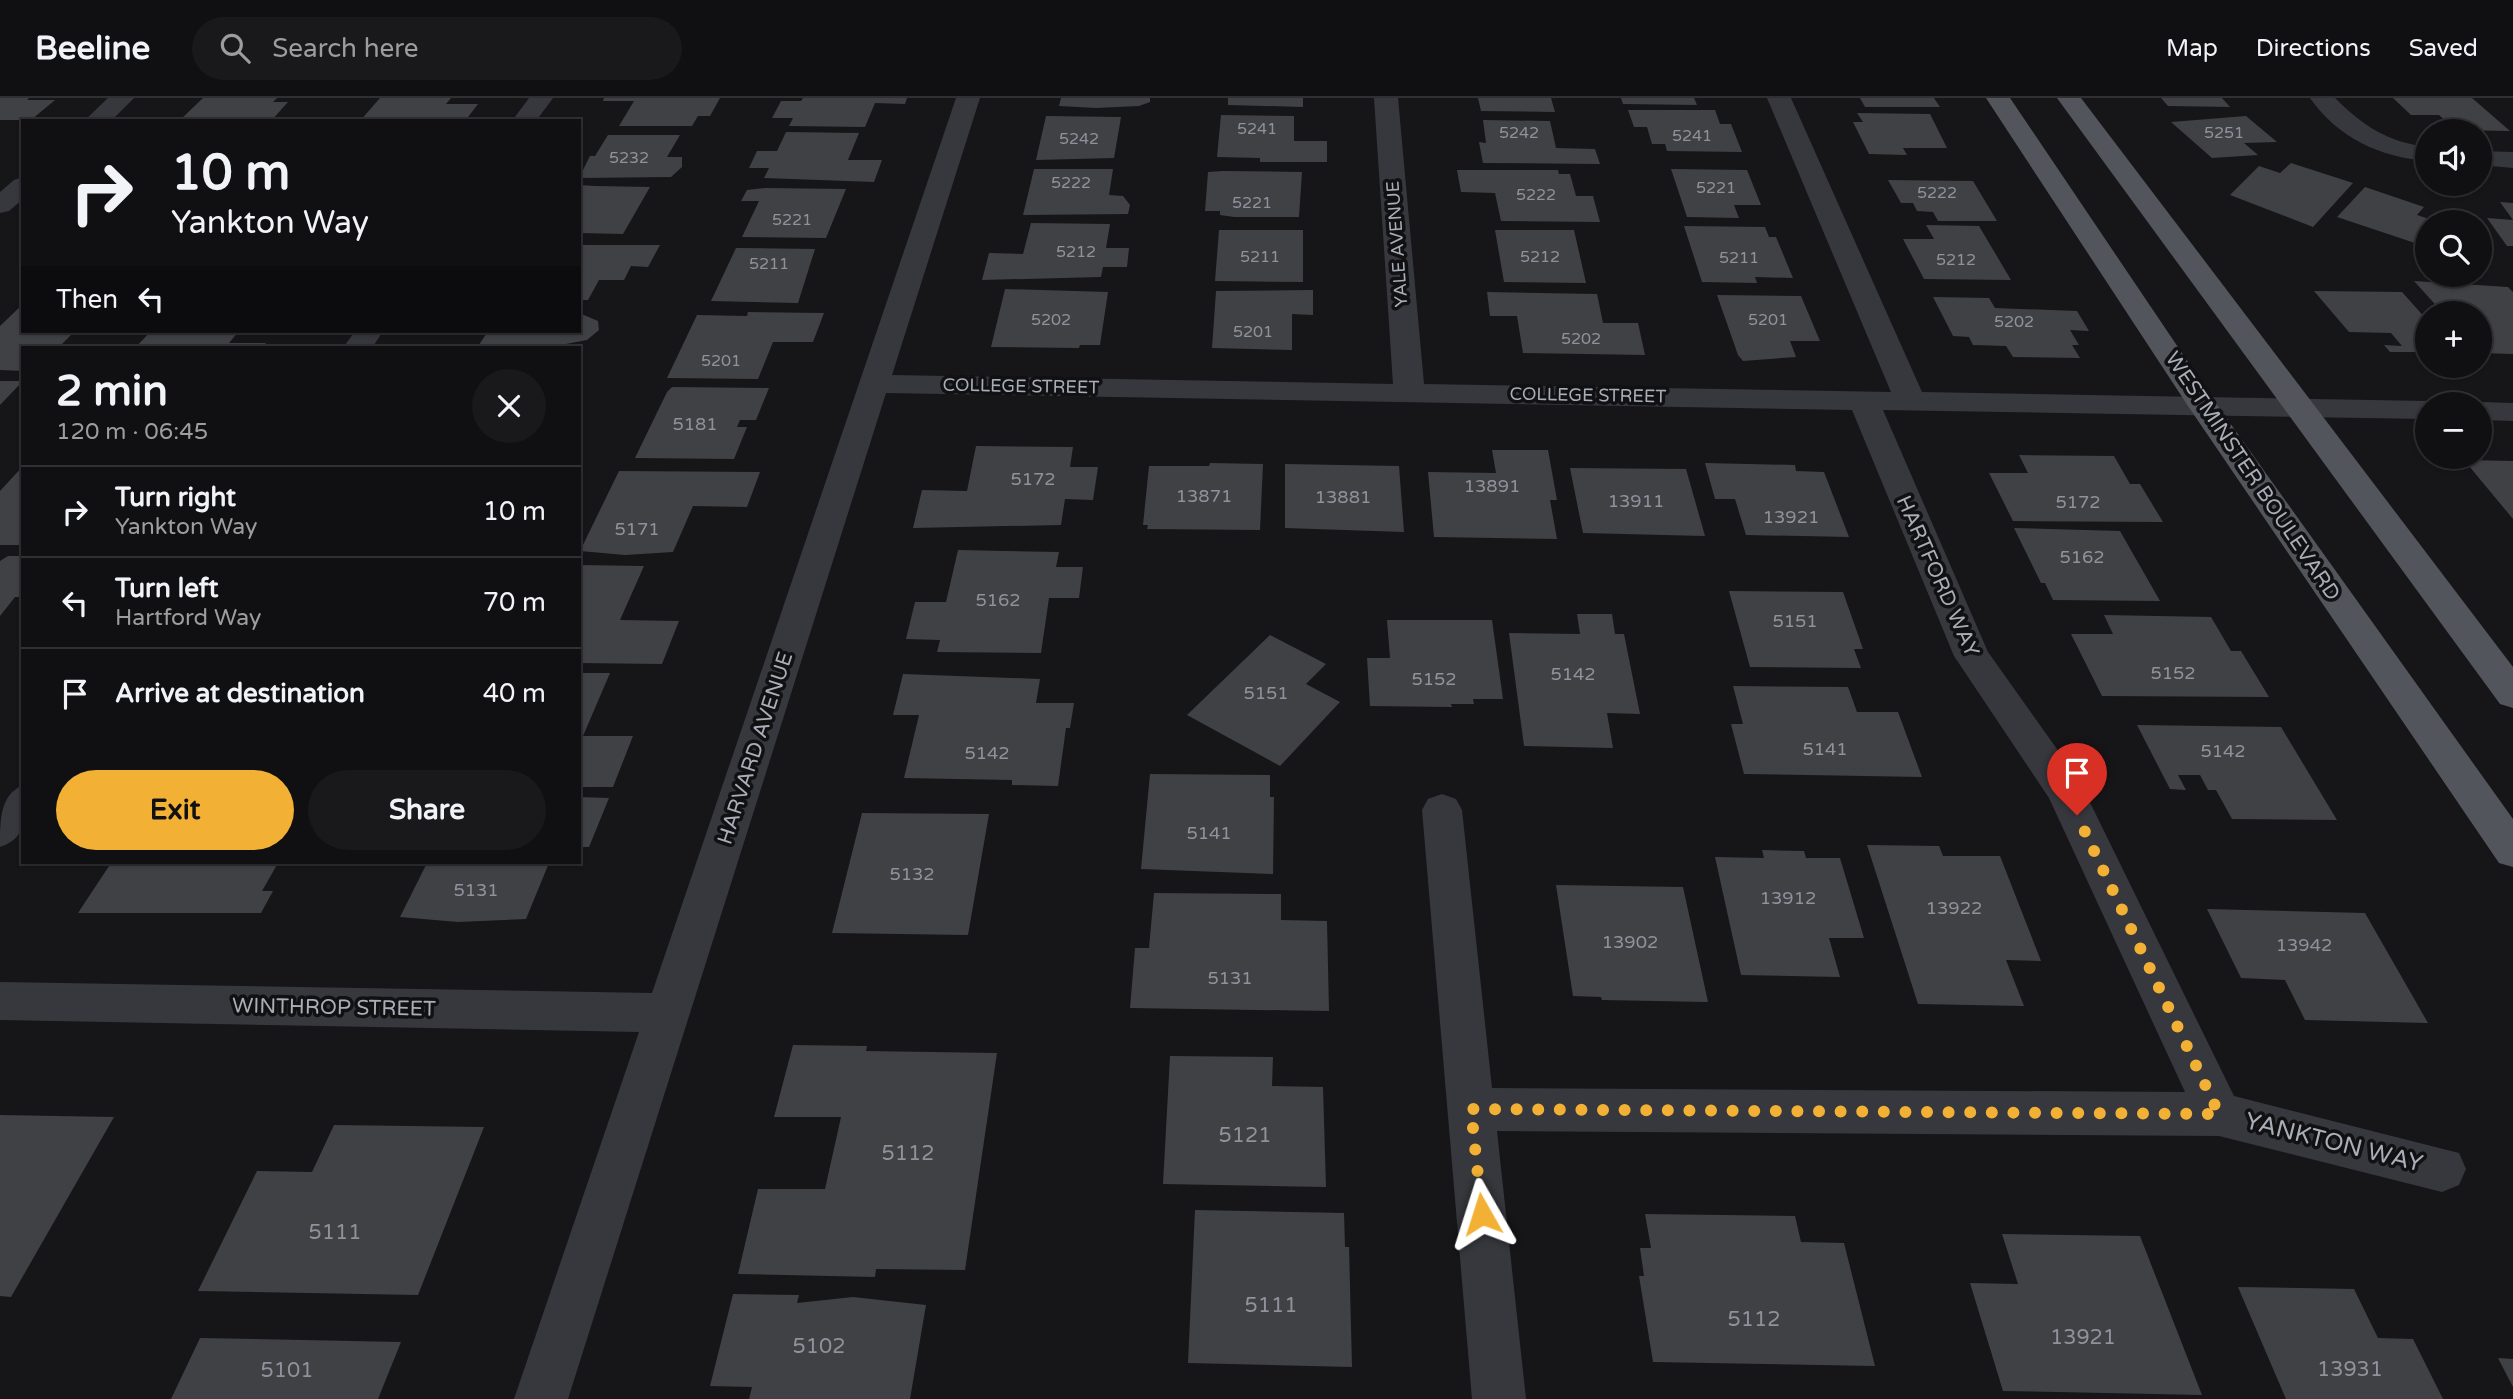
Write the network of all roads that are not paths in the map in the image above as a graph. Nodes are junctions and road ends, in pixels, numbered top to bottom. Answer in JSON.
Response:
{"nodes":[{"id":1,"x":122,"y":98,"type":"edge"},
{"id":2,"x":541,"y":98,"type":"edge"},
{"id":3,"x":968,"y":98,"type":"edge"},
{"id":4,"x":1385,"y":98,"type":"edge"},
{"id":5,"x":1779,"y":98,"type":"edge"},
{"id":6,"x":1998,"y":98,"type":"edge"},
{"id":7,"x":2069,"y":98,"type":"edge"},
{"id":8,"x":2322,"y":98,"type":"edge"},
{"id":9,"x":98,"y":119,"type":"edge"},
{"id":10,"x":525,"y":119,"type":"edge"},
{"id":11,"x":2415,"y":152,"type":"edge"},
{"id":12,"x":2492,"y":159,"type":"edge"},
{"id":13,"x":2513,"y":160,"type":"edge"},
{"id":14,"x":21,"y":187,"type":"edge"},
{"id":15,"x":0,"y":205,"type":"edge"},
{"id":16,"x":875,"y":384,"type":"junction"},
{"id":17,"x":1409,"y":391,"type":"junction"},
{"id":18,"x":1864,"y":402,"type":"junction"},
{"id":19,"x":1911,"y":402,"type":"junction"},
{"id":20,"x":2203,"y":406,"type":"junction"},
{"id":21,"x":2301,"y":408,"type":"junction"},
{"id":22,"x":2415,"y":410,"type":"edge"},
{"id":23,"x":2492,"y":411,"type":"edge"},
{"id":24,"x":2513,"y":412,"type":"edge"},
{"id":25,"x":2513,"y":694,"type":"edge"},
{"id":26,"x":21,"y":803,"type":"edge"},
{"id":27,"x":1442,"y":810,"type":"dead end"},
{"id":28,"x":0,"y":831,"type":"edge"},
{"id":29,"x":2513,"y":851,"type":"edge"},
{"id":30,"x":0,"y":1001,"type":"edge"},
{"id":31,"x":668,"y":1013,"type":"junction"},
{"id":32,"x":1471,"y":1109,"type":"junction"},
{"id":33,"x":2219,"y":1114,"type":"junction"},
{"id":34,"x":2442,"y":1168,"type":"dead end"},
{"id":35,"x":541,"y":1399,"type":"edge"},
{"id":36,"x":1499,"y":1399,"type":"edge"}],
"edges":[{"from":1,"to":9,"type":"street"},
{"from":2,"to":10,"type":"street"},
{"from":3,"to":16,"type":"street","name":"HARVARD AVENUE"},
{"from":4,"to":17,"type":"street","name":"YALE AVENUE"},
{"from":5,"to":19,"type":"street"},
{"from":6,"to":20,"type":"main road","name":"WESTMINSTER BOULEVARD"},
{"from":7,"to":21,"type":"main road"},
{"from":8,"to":11,"type":"street"},
{"from":12,"to":13,"type":"street"},
{"from":14,"to":15,"type":"street"},
{"from":16,"to":17,"type":"street","name":"COLLEGE STREET"},
{"from":16,"to":31,"type":"street","name":"HARVARD AVENUE"},
{"from":17,"to":18,"type":"street","name":"COLLEGE STREET"},
{"from":18,"to":19,"type":"street","name":"COLLEGE STREET"},
{"from":18,"to":33,"type":"street","name":"HARTFORD WAY"},
{"from":19,"to":20,"type":"street","name":"COLLEGE STREET"},
{"from":20,"to":21,"type":"street","name":"COLLEGE STREET"},
{"from":20,"to":29,"type":"main road","name":"WESTMINSTER BOULEVARD"},
{"from":21,"to":22,"type":"street","name":"COLLEGE STREET"},
{"from":21,"to":25,"type":"main road"},
{"from":23,"to":24,"type":"street"},
{"from":26,"to":28,"type":"street"},
{"from":27,"to":32,"type":"street"},
{"from":30,"to":31,"type":"street","name":"WINTHROP STREET"},
{"from":31,"to":35,"type":"street","name":"HARVARD AVENUE"},
{"from":32,"to":33,"type":"street","name":"YANKTON WAY"},
{"from":32,"to":36,"type":"street"},
{"from":33,"to":34,"type":"street","name":"YANKTON WAY"}]}
